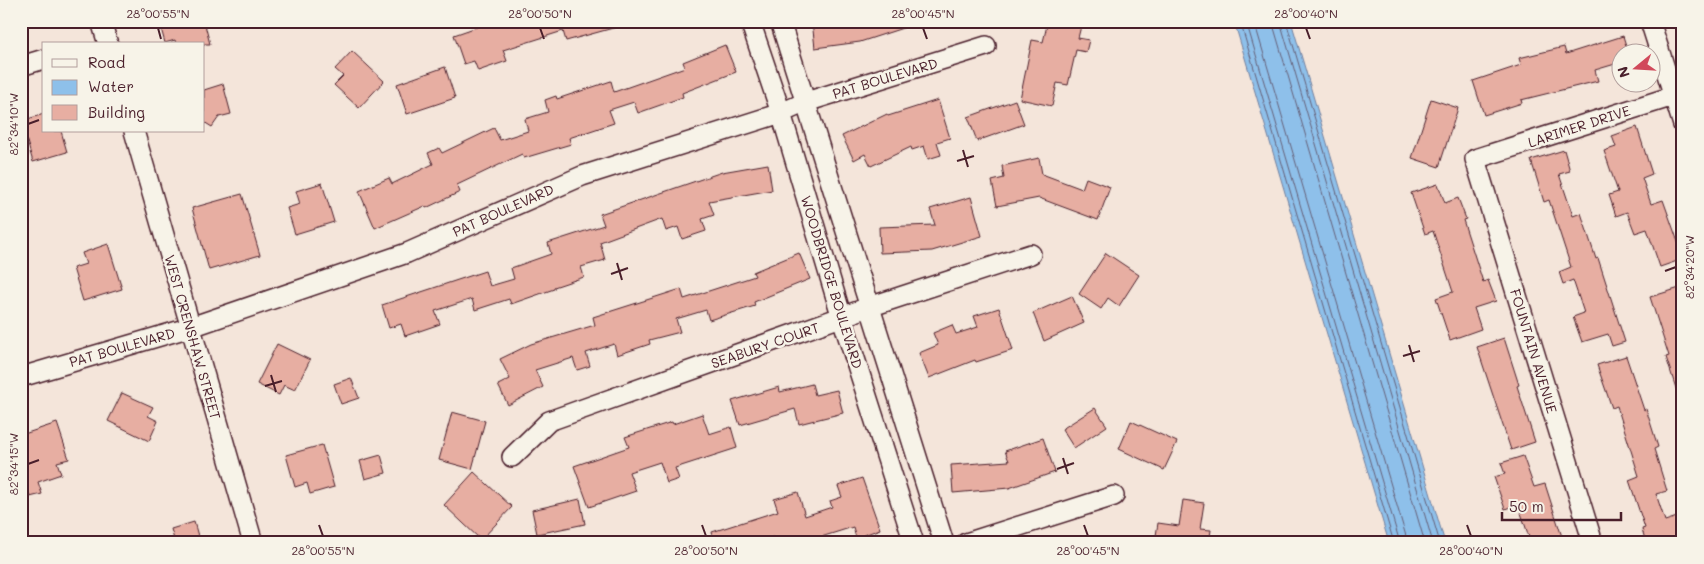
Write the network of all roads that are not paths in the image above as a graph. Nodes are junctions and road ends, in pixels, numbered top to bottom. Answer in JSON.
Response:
{"nodes":[{"id":1,"x":101,"y":21,"type":"edge"},
{"id":2,"x":750,"y":21,"type":"edge"},
{"id":3,"x":780,"y":21,"type":"edge"},
{"id":4,"x":1650,"y":21,"type":"edge"},
{"id":5,"x":104,"y":42,"type":"edge"},
{"id":6,"x":986,"y":46,"type":"dead end"},
{"id":7,"x":42,"y":60,"type":"edge"},
{"id":8,"x":21,"y":66,"type":"edge"},
{"id":9,"x":1678,"y":95,"type":"edge"},
{"id":10,"x":806,"y":102,"type":"junction"},
{"id":11,"x":781,"y":113,"type":"junction"},
{"id":12,"x":1683,"y":125,"type":"edge"},
{"id":13,"x":134,"y":132,"type":"edge"},
{"id":14,"x":1475,"y":159,"type":"joint"},
{"id":15,"x":1031,"y":254,"type":"dead end"},
{"id":16,"x":869,"y":307,"type":"junction"},
{"id":17,"x":842,"y":318,"type":"junction"},
{"id":18,"x":191,"y":327,"type":"junction"},
{"id":19,"x":21,"y":377,"type":"edge"},
{"id":20,"x":512,"y":458,"type":"dead end"},
{"id":21,"x":1114,"y":496,"type":"dead end"},
{"id":22,"x":253,"y":543,"type":"edge"},
{"id":23,"x":914,"y":543,"type":"edge"},
{"id":24,"x":944,"y":543,"type":"edge"},
{"id":25,"x":966,"y":543,"type":"edge"},
{"id":26,"x":1593,"y":543,"type":"edge"}],
"edges":[{"from":1,"to":5,"type":"street"},
{"from":2,"to":11,"type":"street","name":"WOODBRIDGE BOULEVARD"},
{"from":3,"to":10,"type":"street","name":"WOODBRIDGE BOULEVARD"},
{"from":4,"to":9,"type":"street"},
{"from":6,"to":10,"type":"street","name":"PAT BOULEVARD"},
{"from":7,"to":8,"type":"street"},
{"from":9,"to":12,"type":"street"},
{"from":9,"to":14,"type":"street","name":"LARIMER DRIVE"},
{"from":10,"to":11,"type":"street","name":"PAT BOULEVARD"},
{"from":10,"to":16,"type":"street","name":"WOODBRIDGE BOULEVARD"},
{"from":11,"to":17,"type":"street","name":"WOODBRIDGE BOULEVARD"},
{"from":11,"to":18,"type":"street","name":"PAT BOULEVARD"},
{"from":13,"to":18,"type":"street","name":"WEST CRENSHAW STREET"},
{"from":14,"to":26,"type":"street","name":"FOUNTAIN AVENUE"},
{"from":15,"to":16,"type":"street","name":"SEABURY COURT"},
{"from":16,"to":17,"type":"street","name":"SEABURY COURT"},
{"from":16,"to":24,"type":"street","name":"WOODBRIDGE BOULEVARD"},
{"from":17,"to":20,"type":"street","name":"SEABURY COURT"},
{"from":17,"to":23,"type":"street","name":"WOODBRIDGE BOULEVARD"},
{"from":18,"to":19,"type":"street","name":"PAT BOULEVARD"},
{"from":18,"to":22,"type":"street","name":"WEST CRENSHAW STREET"},
{"from":21,"to":25,"type":"street"}]}
